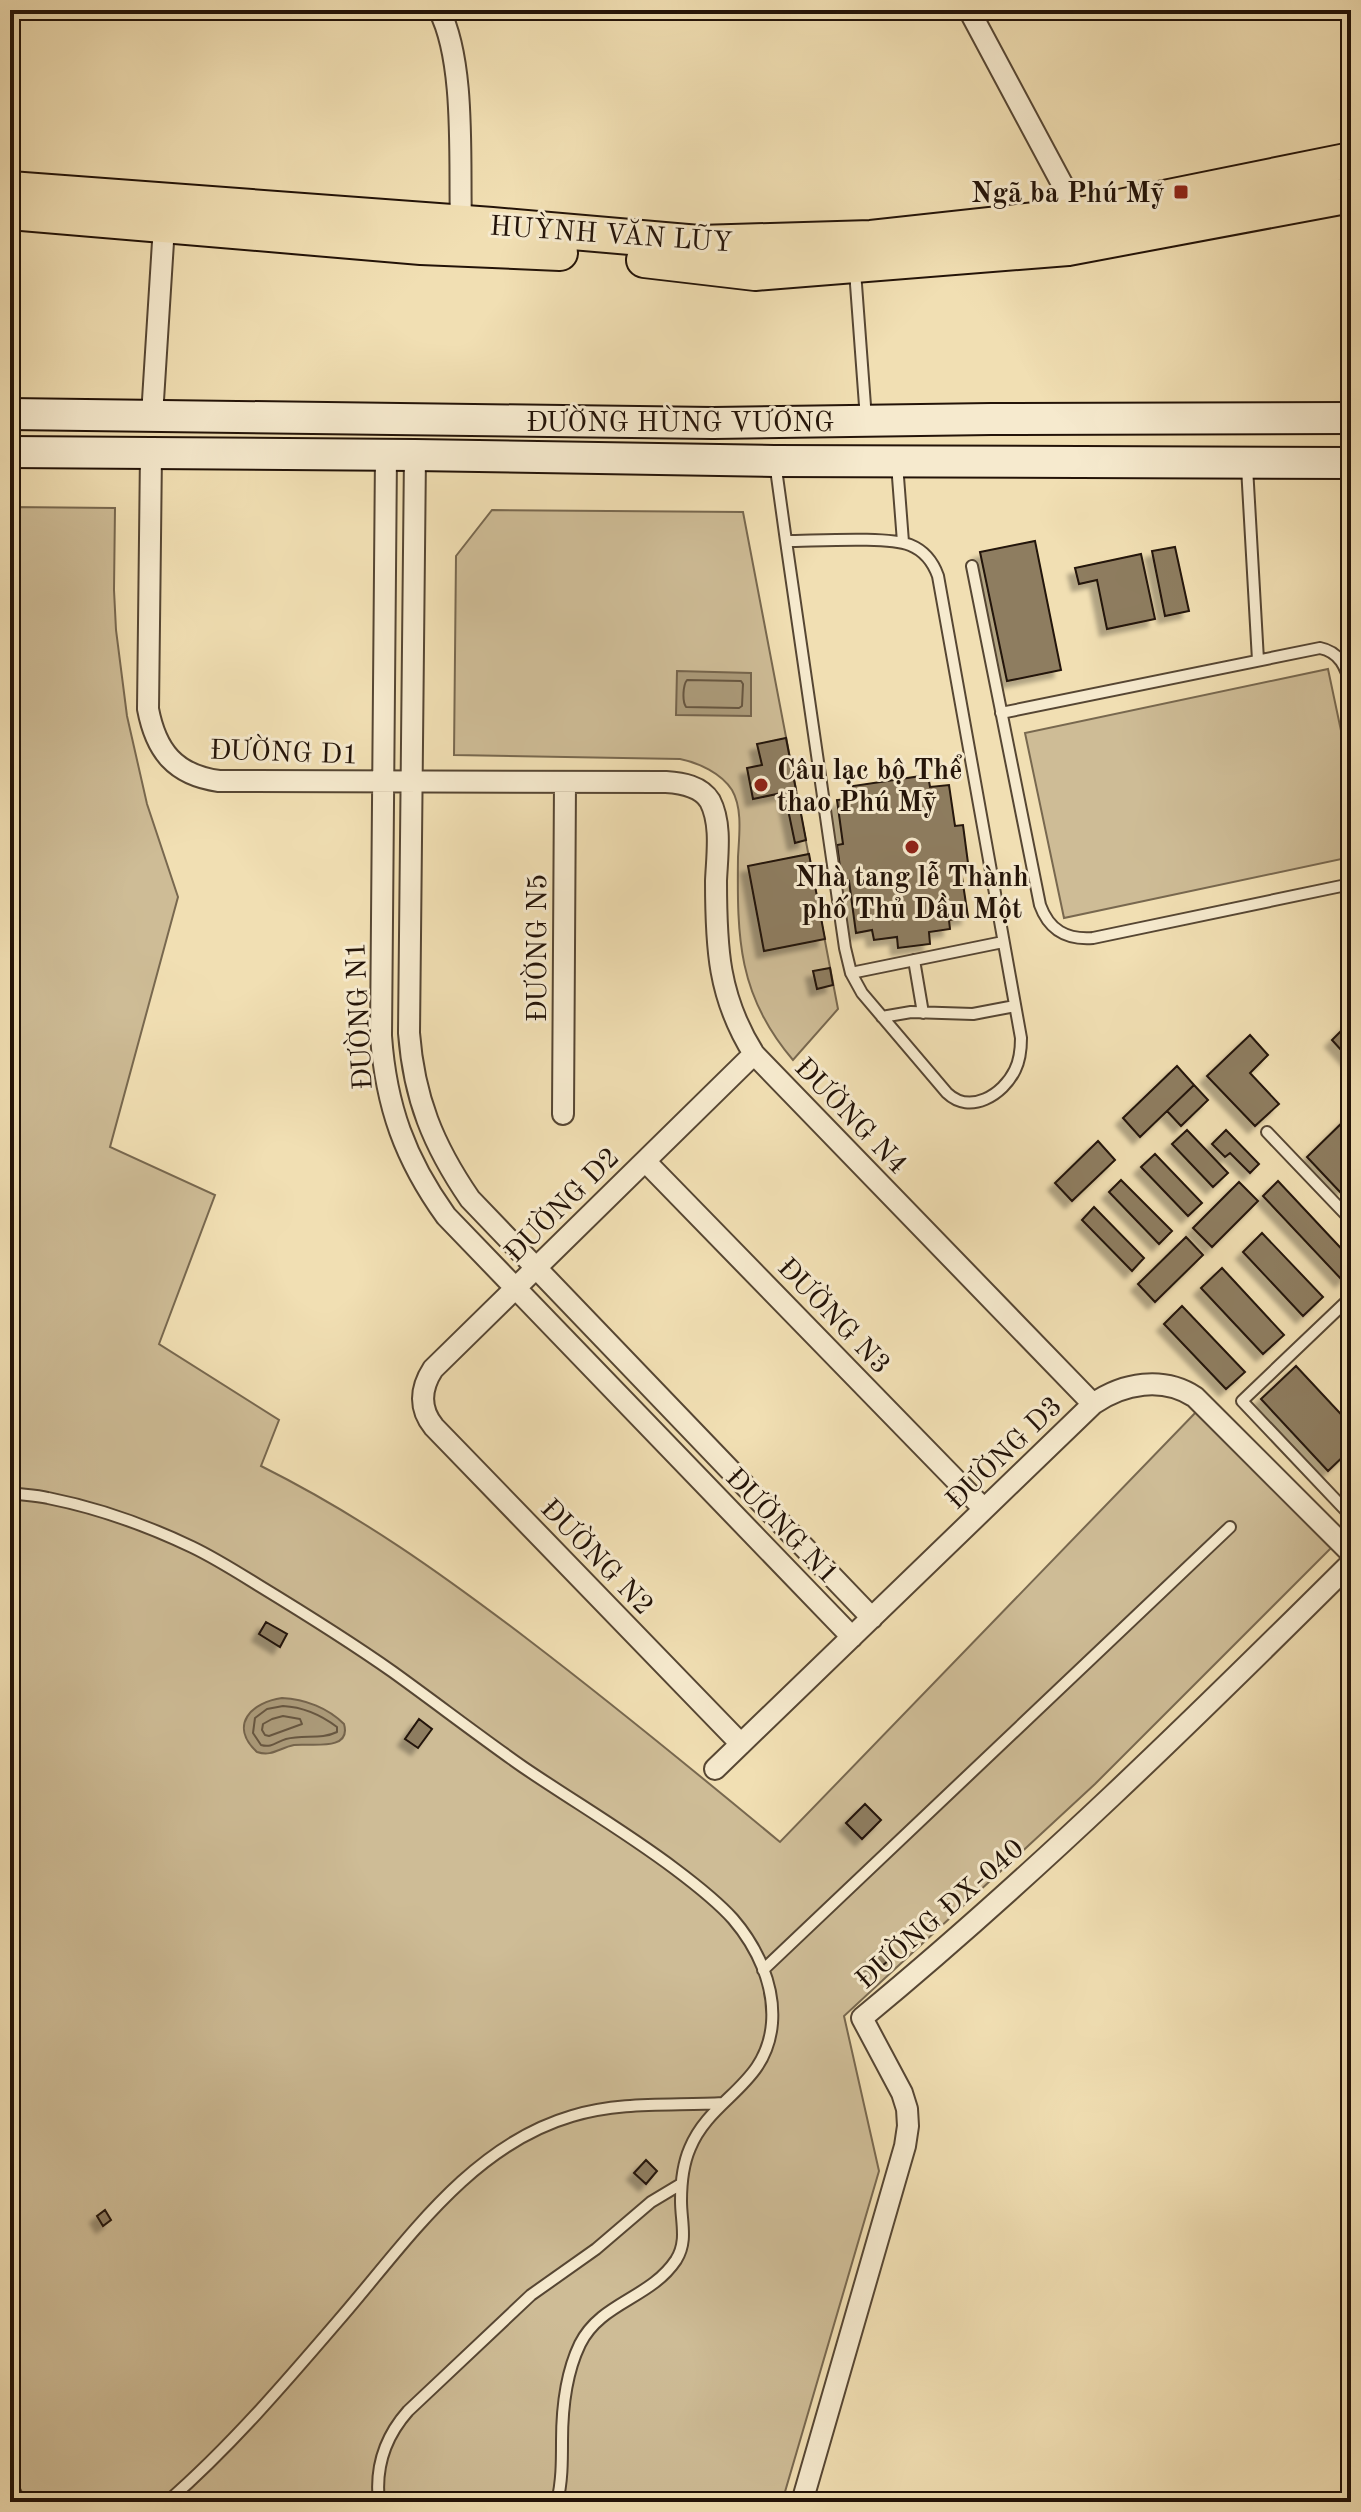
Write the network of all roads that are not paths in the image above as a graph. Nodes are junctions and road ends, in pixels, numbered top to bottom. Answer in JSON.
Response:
{"nodes":[{"id":1,"x":292,"y":10,"type":"edge"},
{"id":2,"x":439,"y":10,"type":"edge"},
{"id":3,"x":969,"y":10,"type":"edge"},
{"id":4,"x":273,"y":12,"type":"edge"},
{"id":5,"x":1351,"y":160,"type":"edge"},
{"id":6,"x":10,"y":189,"type":"edge"},
{"id":7,"x":1351,"y":195,"type":"edge"},
{"id":8,"x":10,"y":212,"type":"edge"},
{"id":9,"x":461,"y":223,"type":"junction"},
{"id":10,"x":164,"y":226,"type":"junction"},
{"id":11,"x":1085,"y":229,"type":"junction"},
{"id":12,"x":855,"y":265,"type":"junction"},
{"id":13,"x":10,"y":414,"type":"edge"},
{"id":14,"x":152,"y":416,"type":"junction"},
{"id":15,"x":1351,"y":418,"type":"edge"},
{"id":16,"x":880,"y":420,"type":"junction"},
{"id":17,"x":10,"y":452,"type":"edge"},
{"id":18,"x":151,"y":453,"type":"junction"},
{"id":19,"x":400,"y":455,"type":"junction"},
{"id":20,"x":774,"y":461,"type":"junction"},
{"id":21,"x":896,"y":461,"type":"junction"},
{"id":22,"x":1247,"y":462,"type":"junction"},
{"id":23,"x":1351,"y":463,"type":"edge"},
{"id":24,"x":786,"y":541,"type":"junction"},
{"id":25,"x":903,"y":542,"type":"junction"},
{"id":26,"x":972,"y":566,"type":"dead end"},
{"id":27,"x":1258,"y":660,"type":"junction"},
{"id":28,"x":1351,"y":686,"type":"edge"},
{"id":29,"x":1001,"y":713,"type":"junction"},
{"id":30,"x":384,"y":781,"type":"junction"},
{"id":31,"x":412,"y":782,"type":"junction"},
{"id":32,"x":565,"y":782,"type":"junction"},
{"id":33,"x":709,"y":799,"type":"joint"},
{"id":34,"x":1351,"y":884,"type":"edge"},
{"id":35,"x":1003,"y":942,"type":"junction"},
{"id":36,"x":914,"y":960,"type":"junction"},
{"id":37,"x":851,"y":973,"type":"junction"},
{"id":38,"x":1015,"y":1006,"type":"junction"},
{"id":39,"x":923,"y":1013,"type":"junction"},
{"id":40,"x":882,"y":1017,"type":"junction"},
{"id":41,"x":754,"y":1054,"type":"junction"},
{"id":42,"x":563,"y":1114,"type":"dead end"},
{"id":43,"x":1267,"y":1132,"type":"dead end"},
{"id":44,"x":645,"y":1161,"type":"junction"},
{"id":45,"x":1351,"y":1220,"type":"edge"},
{"id":46,"x":537,"y":1267,"type":"junction"},
{"id":47,"x":516,"y":1288,"type":"junction"},
{"id":48,"x":1351,"y":1297,"type":"edge"},
{"id":49,"x":1342,"y":1305,"type":"junction"},
{"id":50,"x":1351,"y":1315,"type":"edge"},
{"id":51,"x":423,"y":1402,"type":"joint"},
{"id":52,"x":1093,"y":1404,"type":"junction"},
{"id":53,"x":10,"y":1493,"type":"edge"},
{"id":54,"x":984,"y":1509,"type":"junction"},
{"id":55,"x":1351,"y":1516,"type":"edge"},
{"id":56,"x":1230,"y":1527,"type":"dead end"},
{"id":57,"x":1351,"y":1553,"type":"edge"},
{"id":58,"x":1351,"y":1563,"type":"edge"},
{"id":59,"x":872,"y":1618,"type":"junction"},
{"id":60,"x":852,"y":1637,"type":"junction"},
{"id":61,"x":741,"y":1744,"type":"junction"},
{"id":62,"x":715,"y":1769,"type":"dead end"},
{"id":63,"x":763,"y":1970,"type":"junction"},
{"id":64,"x":723,"y":2103,"type":"junction"},
{"id":65,"x":681,"y":2184,"type":"junction"},
{"id":66,"x":10,"y":2482,"type":"edge"},
{"id":67,"x":20,"y":2502,"type":"edge"},
{"id":68,"x":167,"y":2502,"type":"edge"},
{"id":69,"x":379,"y":2502,"type":"edge"},
{"id":70,"x":557,"y":2502,"type":"edge"},
{"id":71,"x":802,"y":2502,"type":"edge"}],
"edges":[{"from":1,"to":4,"type":"lane"},
{"from":2,"to":9,"type":"street"},
{"from":3,"to":11,"type":"street"},
{"from":5,"to":11,"type":"main road","name":"HUỲNH VĂN LŨY"},
{"from":6,"to":9,"type":"main road","name":"HUỲNH VĂN LŨY"},
{"from":7,"to":11,"type":"main road","name":"HUỲNH VĂN LŨY"},
{"from":8,"to":10,"type":"main road","name":"HUỲNH VĂN LŨY"},
{"from":9,"to":11,"type":"main road","name":"HUỲNH VĂN LŨY"},
{"from":10,"to":12,"type":"main road","name":"HUỲNH VĂN LŨY"},
{"from":10,"to":14,"type":"street"},
{"from":11,"to":12,"type":"main road","name":"HUỲNH VĂN LŨY"},
{"from":12,"to":16,"type":"lane"},
{"from":13,"to":14,"type":"main road","name":"ĐƯỜNG HÙNG VƯƠNG"},
{"from":14,"to":16,"type":"main road","name":"ĐƯỜNG HÙNG VƯƠNG"},
{"from":14,"to":18,"type":"main road"},
{"from":15,"to":16,"type":"main road","name":"ĐƯỜNG HÙNG VƯƠNG"},
{"from":16,"to":21,"type":"main road"},
{"from":17,"to":18,"type":"main road","name":"ĐƯỜNG HÙNG VƯƠNG"},
{"from":18,"to":19,"type":"main road","name":"ĐƯỜNG HÙNG VƯƠNG"},
{"from":18,"to":30,"type":"street","name":"ĐƯỜNG D1"},
{"from":19,"to":20,"type":"main road","name":"ĐƯỜNG HÙNG VƯƠNG"},
{"from":19,"to":30,"type":"street","name":"ĐƯỜNG N1"},
{"from":19,"to":31,"type":"street","name":"ĐƯỜNG N1"},
{"from":20,"to":21,"type":"main road","name":"ĐƯỜNG HÙNG VƯƠNG"},
{"from":20,"to":24,"type":"lane"},
{"from":21,"to":22,"type":"main road","name":"ĐƯỜNG HÙNG VƯƠNG"},
{"from":21,"to":25,"type":"lane"},
{"from":22,"to":23,"type":"main road","name":"ĐƯỜNG HÙNG VƯƠNG"},
{"from":22,"to":27,"type":"lane"},
{"from":24,"to":25,"type":"lane"},
{"from":24,"to":37,"type":"lane"},
{"from":25,"to":35,"type":"lane"},
{"from":26,"to":29,"type":"lane"},
{"from":27,"to":28,"type":"lane"},
{"from":27,"to":29,"type":"lane"},
{"from":29,"to":34,"type":"lane"},
{"from":30,"to":31,"type":"street","name":"ĐƯỜNG D1"},
{"from":30,"to":47,"type":"street","name":"ĐƯỜNG N1"},
{"from":31,"to":32,"type":"street","name":"ĐƯỜNG D1"},
{"from":31,"to":46,"type":"street","name":"ĐƯỜNG N1"},
{"from":32,"to":33,"type":"street","name":"ĐƯỜNG D1"},
{"from":32,"to":42,"type":"street","name":"ĐƯỜNG N5"},
{"from":33,"to":41,"type":"street","name":"ĐƯỜNG N4"},
{"from":35,"to":36,"type":"lane"},
{"from":35,"to":38,"type":"lane"},
{"from":36,"to":37,"type":"lane"},
{"from":36,"to":39,"type":"lane"},
{"from":37,"to":40,"type":"lane"},
{"from":38,"to":39,"type":"lane"},
{"from":38,"to":40,"type":"lane"},
{"from":39,"to":40,"type":"lane"},
{"from":41,"to":44,"type":"street","name":"ĐƯỜNG D2"},
{"from":41,"to":52,"type":"street","name":"ĐƯỜNG N4"},
{"from":43,"to":45,"type":"lane"},
{"from":44,"to":46,"type":"street","name":"ĐƯỜNG D2"},
{"from":44,"to":54,"type":"street","name":"ĐƯỜNG N3"},
{"from":46,"to":47,"type":"street","name":"ĐƯỜNG D2"},
{"from":46,"to":59,"type":"street","name":"ĐƯỜNG N1"},
{"from":47,"to":51,"type":"street","name":"ĐƯỜNG D2"},
{"from":47,"to":60,"type":"street","name":"ĐƯỜNG N1"},
{"from":48,"to":49,"type":"lane"},
{"from":49,"to":50,"type":"lane"},
{"from":49,"to":55,"type":"lane"},
{"from":51,"to":61,"type":"street","name":"ĐƯỜNG N2"},
{"from":52,"to":54,"type":"street","name":"ĐƯỜNG D3"},
{"from":52,"to":57,"type":"street","name":"ĐƯỜNG D3"},
{"from":53,"to":63,"type":"lane"},
{"from":54,"to":59,"type":"street","name":"ĐƯỜNG D3"},
{"from":56,"to":63,"type":"lane"},
{"from":58,"to":71,"type":"street","name":"ĐƯỜNG ĐX-040"},
{"from":59,"to":60,"type":"street","name":"ĐƯỜNG D3"},
{"from":60,"to":61,"type":"street","name":"ĐƯỜNG D3"},
{"from":61,"to":62,"type":"street","name":"ĐƯỜNG D3"},
{"from":63,"to":64,"type":"lane"},
{"from":64,"to":65,"type":"lane"},
{"from":64,"to":68,"type":"lane"},
{"from":65,"to":69,"type":"lane"},
{"from":65,"to":70,"type":"lane"},
{"from":66,"to":67,"type":"lane"}]}
